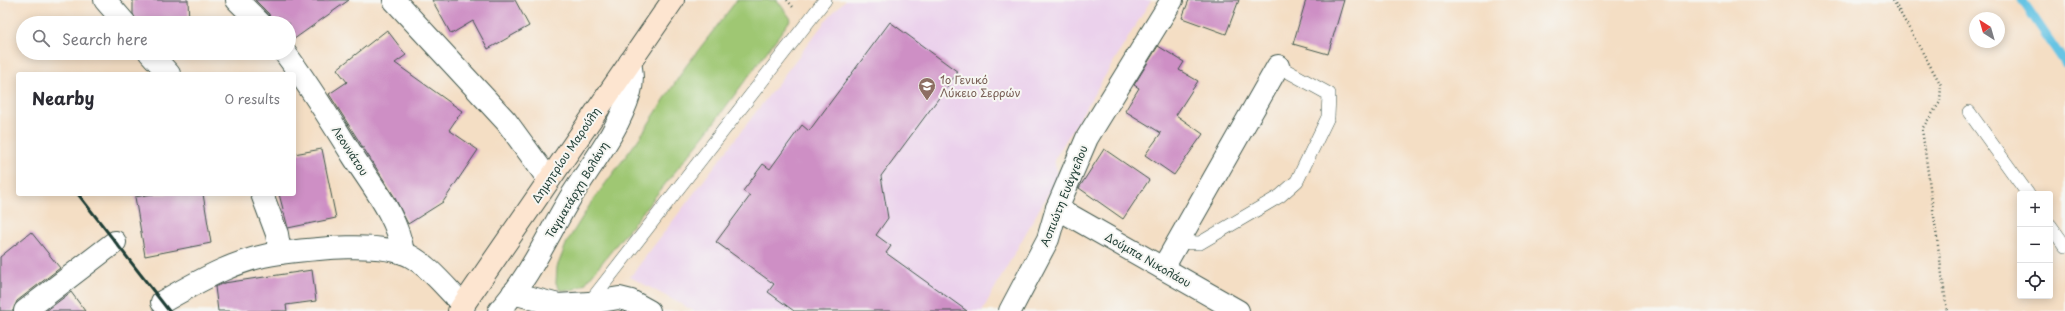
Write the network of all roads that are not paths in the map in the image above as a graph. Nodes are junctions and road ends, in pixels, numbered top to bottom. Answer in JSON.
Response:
{"nodes":[{"id":1,"x":105,"y":0,"type":"edge"},
{"id":2,"x":237,"y":0,"type":"edge"},
{"id":3,"x":394,"y":0,"type":"edge"},
{"id":4,"x":673,"y":0,"type":"edge"},
{"id":5,"x":825,"y":0,"type":"edge"},
{"id":6,"x":1172,"y":0,"type":"edge"},
{"id":7,"x":119,"y":16,"type":"edge"},
{"id":8,"x":253,"y":16,"type":"edge"},
{"id":9,"x":156,"y":60,"type":"edge"},
{"id":10,"x":290,"y":60,"type":"edge"},
{"id":11,"x":630,"y":62,"type":"junction"},
{"id":12,"x":1278,"y":66,"type":"joint"},
{"id":13,"x":167,"y":72,"type":"edge"},
{"id":14,"x":1969,"y":112,"type":"dead end"},
{"id":15,"x":549,"y":180,"type":"junction"},
{"id":16,"x":2026,"y":191,"type":"edge"},
{"id":17,"x":263,"y":196,"type":"edge"},
{"id":18,"x":1057,"y":208,"type":"junction"},
{"id":19,"x":2051,"y":227,"type":"edge"},
{"id":20,"x":115,"y":242,"type":"dead end"},
{"id":21,"x":1177,"y":242,"type":"junction"},
{"id":22,"x":2065,"y":246,"type":"edge"},
{"id":23,"x":280,"y":253,"type":"junction"},
{"id":24,"x":403,"y":253,"type":"junction"},
{"id":25,"x":1163,"y":268,"type":"junction"},
{"id":26,"x":513,"y":294,"type":"junction"},
{"id":27,"x":162,"y":302,"type":"dead end"},
{"id":28,"x":589,"y":303,"type":"junction"},
{"id":29,"x":462,"y":308,"type":"edge"},
{"id":30,"x":25,"y":311,"type":"edge"},
{"id":31,"x":499,"y":311,"type":"edge"},
{"id":32,"x":525,"y":311,"type":"edge"},
{"id":33,"x":649,"y":311,"type":"edge"},
{"id":34,"x":1010,"y":311,"type":"edge"},
{"id":35,"x":1238,"y":311,"type":"edge"}],
"edges":[{"from":1,"to":7,"type":"street"},
{"from":2,"to":8,"type":"street"},
{"from":3,"to":15,"type":"street"},
{"from":4,"to":11,"type":"main road","name":"Δημητρίου Μαρούλη"},
{"from":5,"to":28,"type":"lane"},
{"from":6,"to":18,"type":"street","name":"Ασπιώτη Ευάγγελου"},
{"from":9,"to":13,"type":"street"},
{"from":10,"to":24,"type":"street","name":"Λεοννάτου"},
{"from":11,"to":15,"type":"main road","name":"Δημητρίου Μαρούλη"},
{"from":11,"to":26,"type":"street","name":"Ταγματάρχη Βολάνη"},
{"from":12,"to":21,"type":"street"},
{"from":12,"to":21,"type":"lane"},
{"from":14,"to":16,"type":"lane"},
{"from":15,"to":29,"type":"main road","name":"Δημητρίου Μαρούλη"},
{"from":17,"to":23,"type":"street"},
{"from":18,"to":25,"type":"street","name":"Δούμπα Νικολάου"},
{"from":18,"to":34,"type":"street","name":"Ασπιώτη Ευάγγελου"},
{"from":19,"to":22,"type":"lane"},
{"from":20,"to":30,"type":"street"},
{"from":21,"to":25,"type":"street"},
{"from":23,"to":24,"type":"street"},
{"from":23,"to":27,"type":"street"},
{"from":24,"to":29,"type":"street"},
{"from":25,"to":35,"type":"street","name":"Δούμπα Νικολάου"},
{"from":26,"to":28,"type":"street"},
{"from":26,"to":31,"type":"street","name":"Ταγματάρχη Βολάνη"},
{"from":26,"to":32,"type":"street"},
{"from":28,"to":33,"type":"street"}]}
